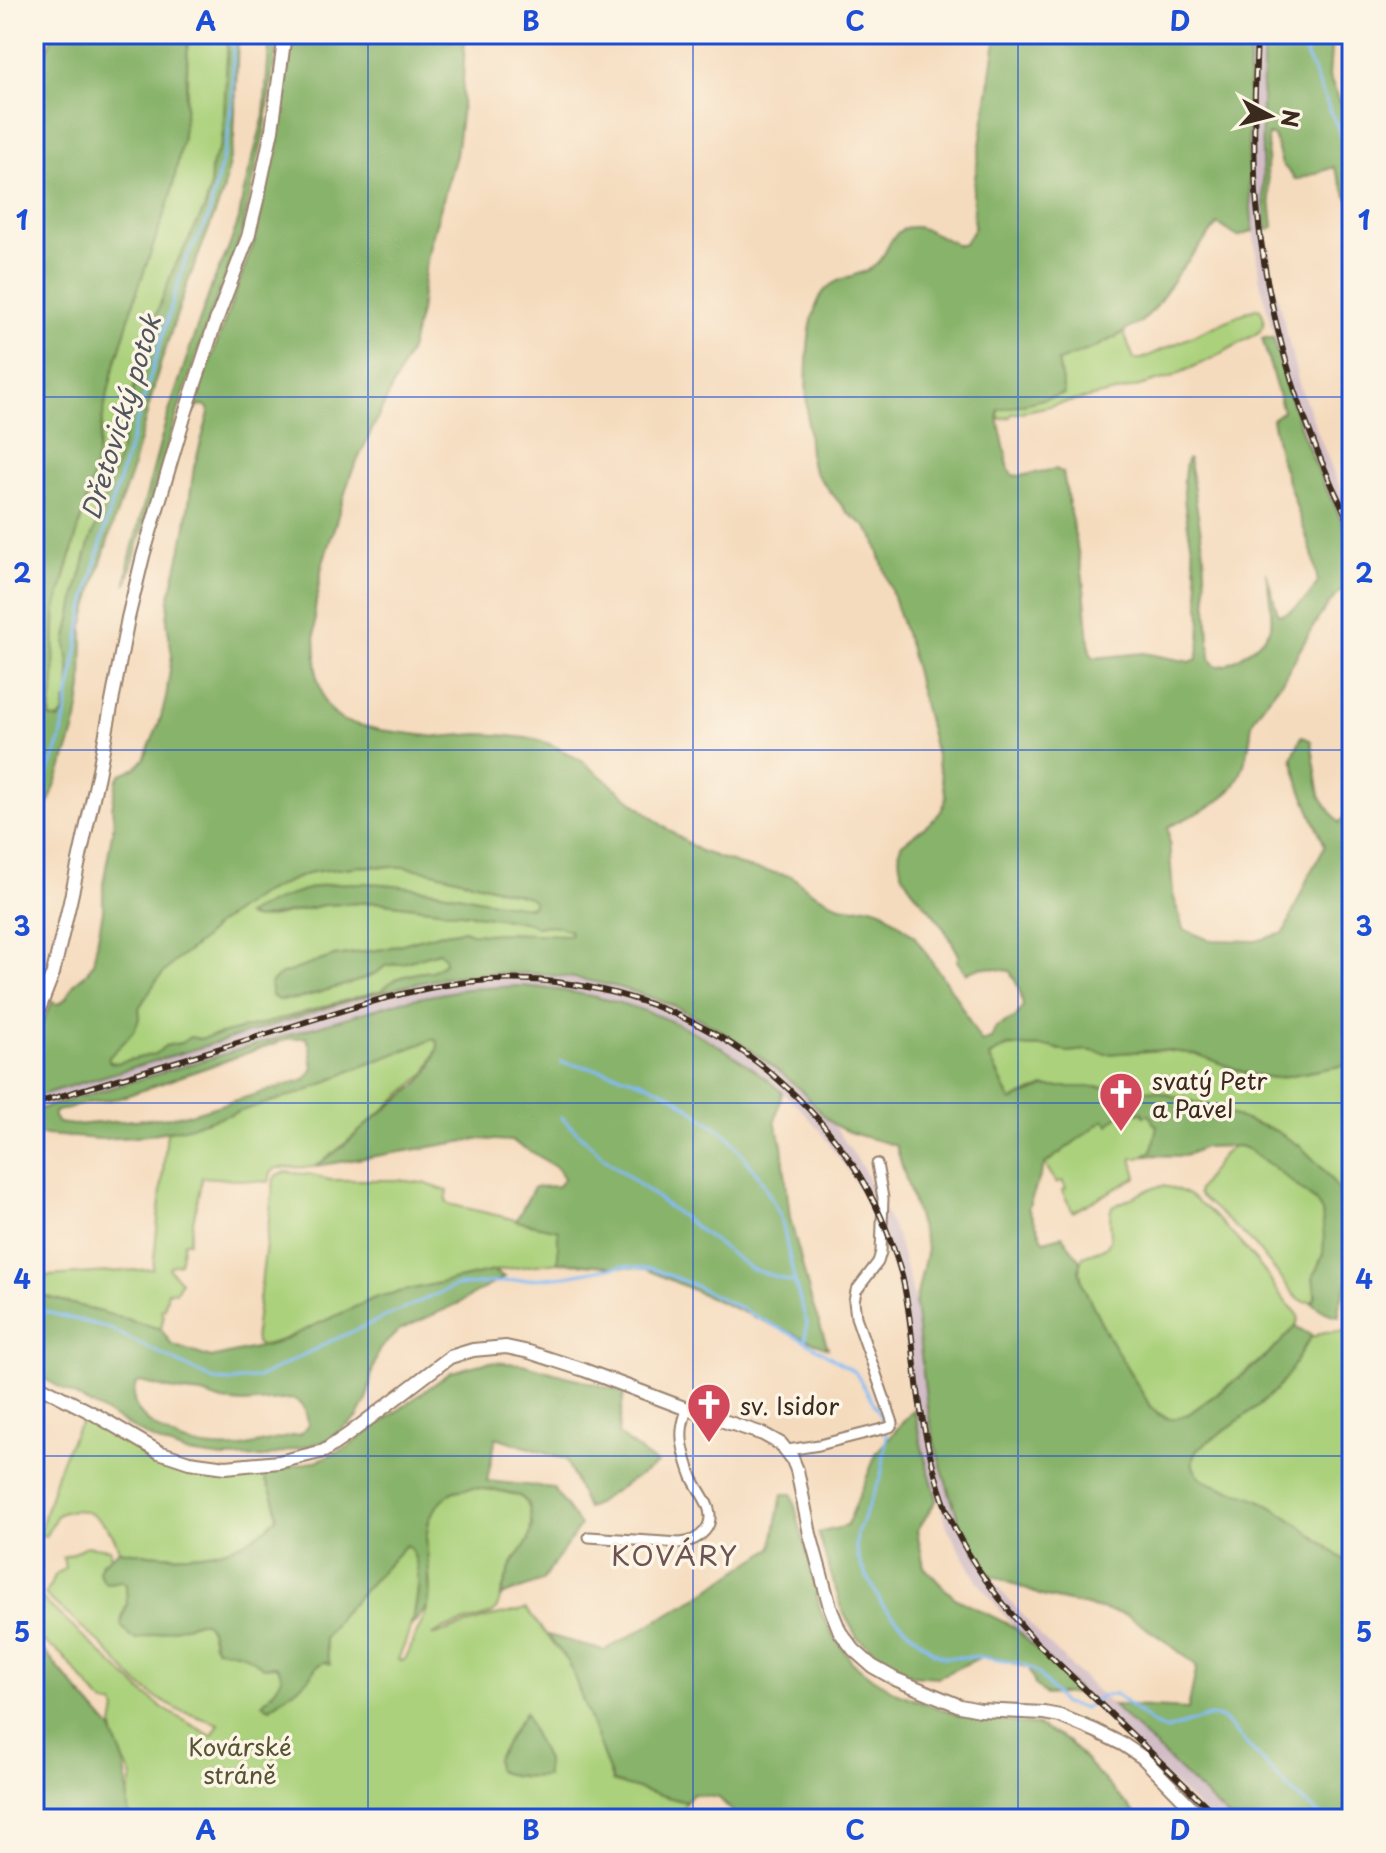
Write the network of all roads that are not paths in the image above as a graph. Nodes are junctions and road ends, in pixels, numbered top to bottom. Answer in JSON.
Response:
{"nodes":[{"id":1,"x":285,"y":34,"type":"edge"},
{"id":2,"x":34,"y":1022,"type":"edge"},
{"id":3,"x":877,"y":1164,"type":"dead end"},
{"id":4,"x":34,"y":1383,"type":"edge"},
{"id":5,"x":687,"y":1409,"type":"junction"},
{"id":6,"x":788,"y":1450,"type":"junction"},
{"id":7,"x":589,"y":1537,"type":"dead end"},
{"id":8,"x":1203,"y":1819,"type":"edge"}],
"edges":[{"from":1,"to":2,"type":"main road"},
{"from":3,"to":6,"type":"street"},
{"from":4,"to":5,"type":"main road"},
{"from":5,"to":6,"type":"main road"},
{"from":5,"to":7,"type":"street"},
{"from":6,"to":8,"type":"main road"}]}
